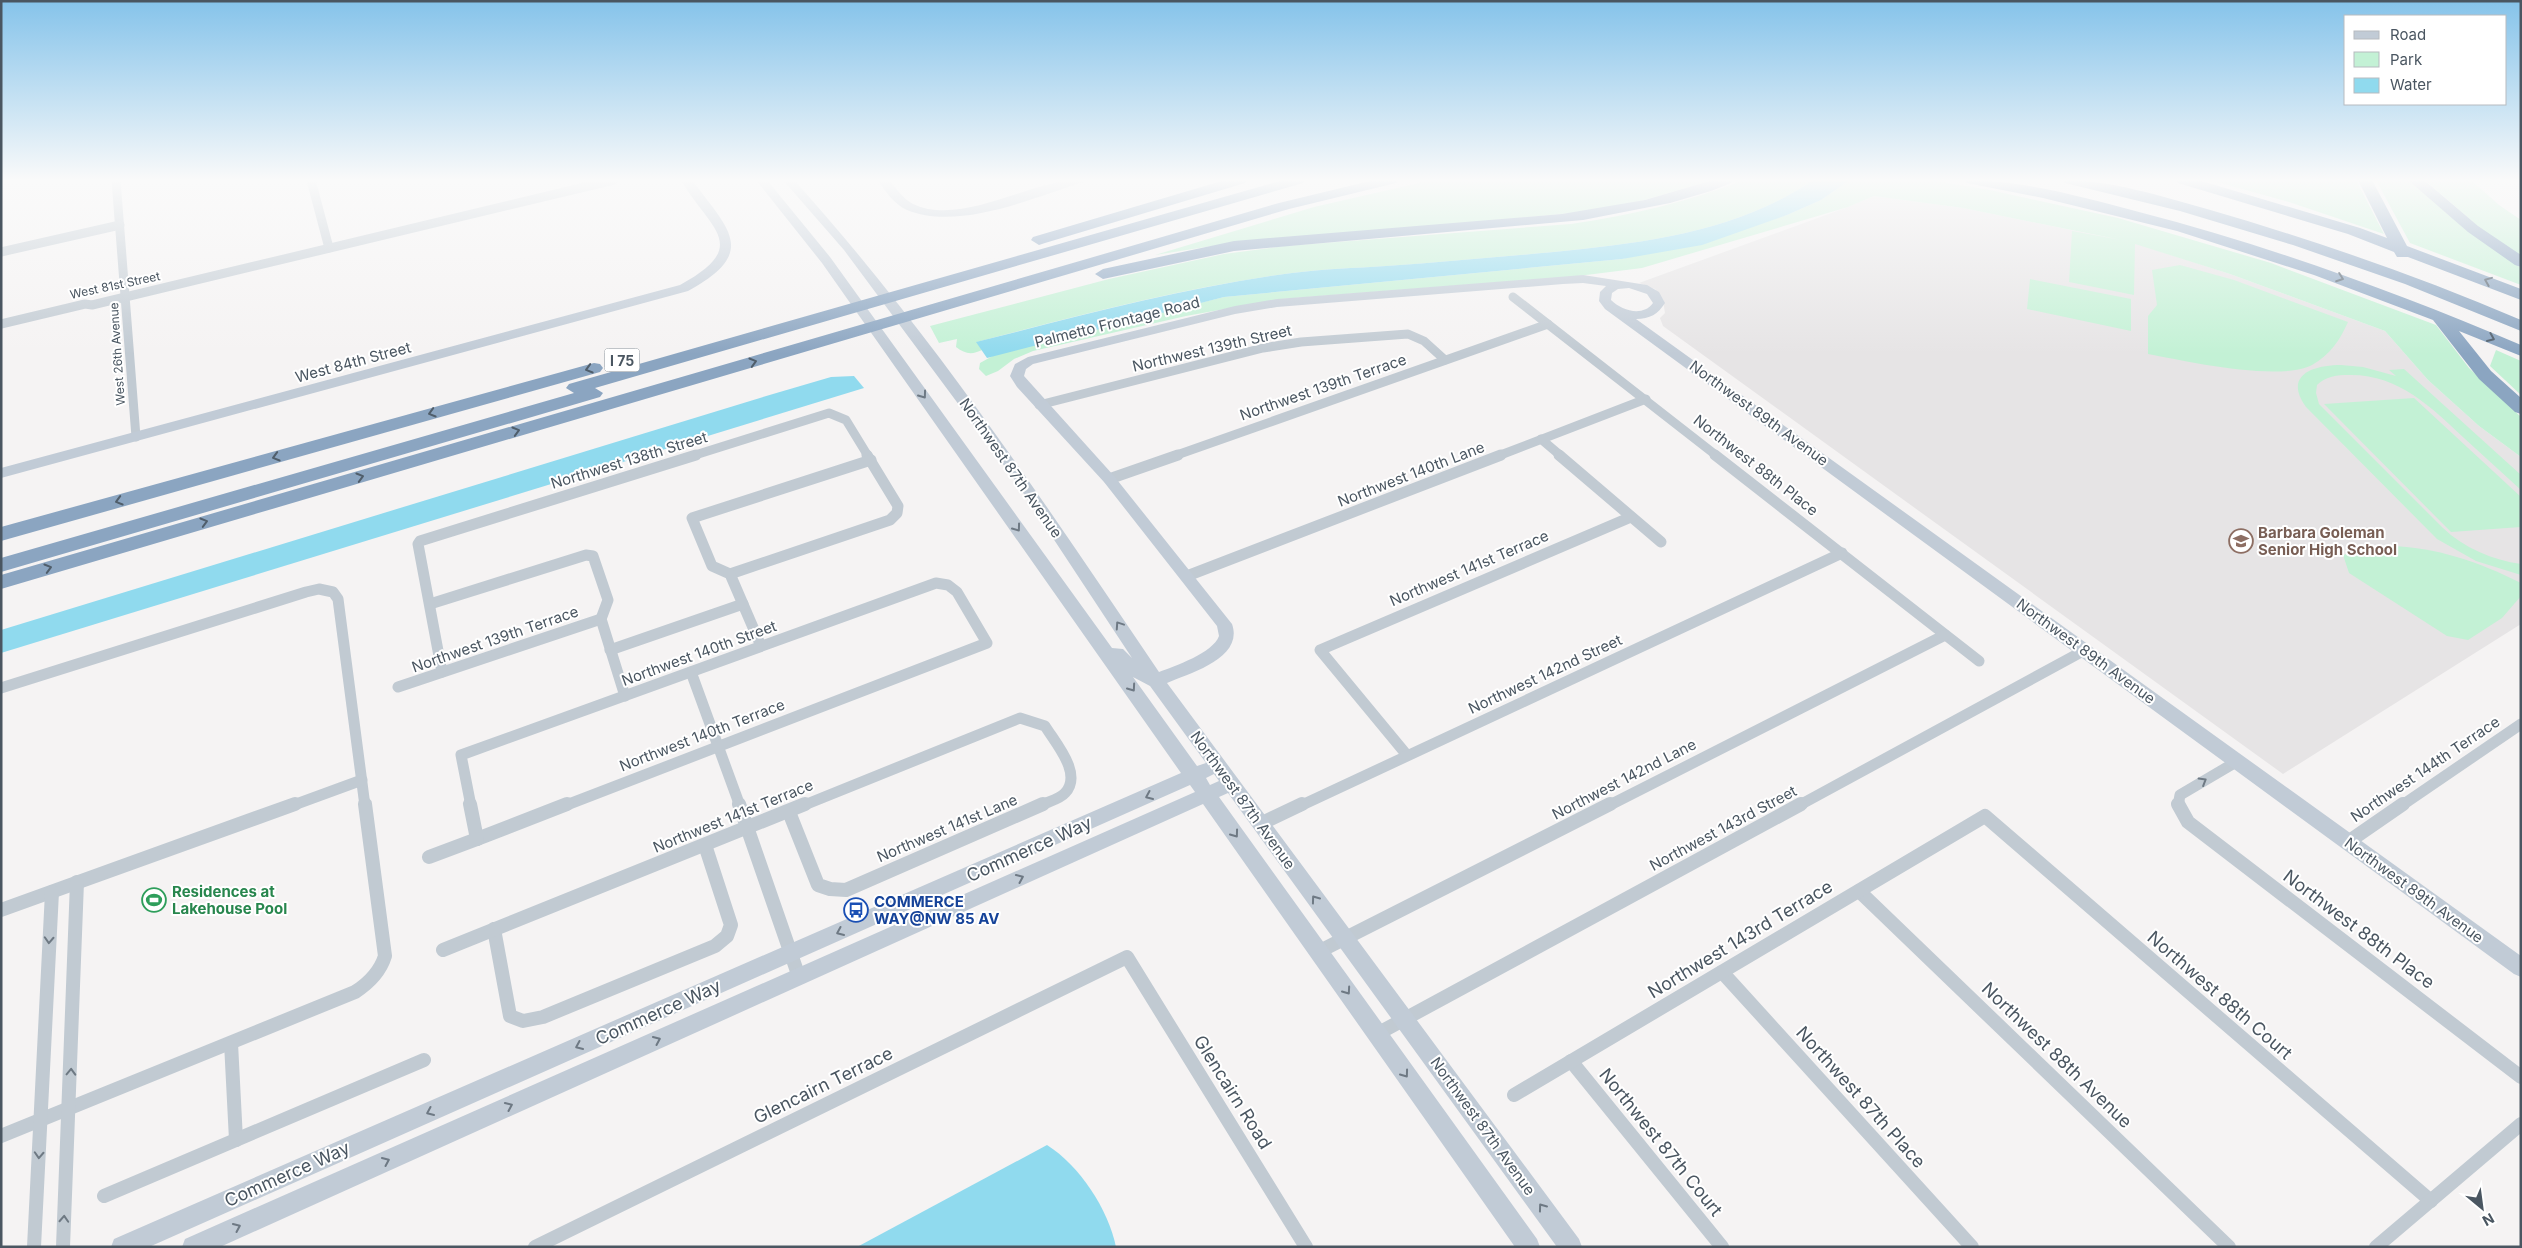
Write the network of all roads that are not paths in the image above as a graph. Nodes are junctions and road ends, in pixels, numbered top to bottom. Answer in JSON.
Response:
{"nodes":[{"id":1,"x":62,"y":238,"type":"edge"},
{"id":2,"x":121,"y":238,"type":"edge"},
{"id":3,"x":326,"y":238,"type":"edge"},
{"id":4,"x":370,"y":238,"type":"edge"},
{"id":5,"x":725,"y":238,"type":"edge"},
{"id":6,"x":807,"y":238,"type":"edge"},
{"id":7,"x":841,"y":238,"type":"edge"},
{"id":8,"x":1041,"y":238,"type":"edge"},
{"id":9,"x":1095,"y":238,"type":"edge"},
{"id":10,"x":1130,"y":238,"type":"edge"},
{"id":11,"x":1176,"y":238,"type":"edge"},
{"id":12,"x":1327,"y":238,"type":"edge"},
{"id":13,"x":2216,"y":238,"type":"edge"},
{"id":14,"x":2285,"y":238,"type":"edge"},
{"id":15,"x":2314,"y":238,"type":"edge"},
{"id":16,"x":2373,"y":238,"type":"edge"},
{"id":17,"x":2396,"y":238,"type":"edge"},
{"id":18,"x":2487,"y":238,"type":"edge"},
{"id":19,"x":329,"y":248,"type":"junction"},
{"id":20,"x":1,"y":252,"type":"edge"},
{"id":21,"x":860,"y":262,"type":"joint"},
{"id":22,"x":2521,"y":262,"type":"edge"},
{"id":23,"x":710,"y":274,"type":"joint"},
{"id":24,"x":1563,"y":280,"type":"junction"},
{"id":25,"x":1621,"y":285,"type":"junction"},
{"id":26,"x":2521,"y":294,"type":"edge"},
{"id":27,"x":125,"y":297,"type":"junction"},
{"id":28,"x":1513,"y":297,"type":"dead end"},
{"id":29,"x":1607,"y":304,"type":"junction"},
{"id":30,"x":1654,"y":310,"type":"junction"},
{"id":31,"x":922,"y":314,"type":"junction"},
{"id":32,"x":2521,"y":317,"type":"edge"},
{"id":33,"x":1,"y":324,"type":"edge"},
{"id":34,"x":1548,"y":324,"type":"junction"},
{"id":35,"x":2521,"y":326,"type":"edge"},
{"id":36,"x":1652,"y":336,"type":"junction"},
{"id":37,"x":923,"y":347,"type":"joint"},
{"id":38,"x":2521,"y":351,"type":"edge"},
{"id":39,"x":1445,"y":360,"type":"junction"},
{"id":40,"x":1646,"y":399,"type":"junction"},
{"id":41,"x":1039,"y":405,"type":"junction"},
{"id":42,"x":2521,"y":408,"type":"edge"},
{"id":43,"x":846,"y":420,"type":"joint"},
{"id":44,"x":136,"y":437,"type":"junction"},
{"id":45,"x":1541,"y":439,"type":"junction"},
{"id":46,"x":870,"y":460,"type":"junction"},
{"id":47,"x":1,"y":473,"type":"edge"},
{"id":48,"x":1108,"y":479,"type":"junction"},
{"id":49,"x":1630,"y":517,"type":"junction"},
{"id":50,"x":692,"y":518,"type":"joint"},
{"id":51,"x":1,"y":534,"type":"edge"},
{"id":52,"x":420,"y":541,"type":"joint"},
{"id":53,"x":1661,"y":542,"type":"dead end"},
{"id":54,"x":1,"y":552,"type":"edge"},
{"id":55,"x":1842,"y":553,"type":"junction"},
{"id":56,"x":1,"y":564,"type":"edge"},
{"id":57,"x":730,"y":574,"type":"junction"},
{"id":58,"x":1187,"y":576,"type":"junction"},
{"id":59,"x":1,"y":582,"type":"edge"},
{"id":60,"x":430,"y":604,"type":"junction"},
{"id":61,"x":743,"y":604,"type":"junction"},
{"id":62,"x":601,"y":618,"type":"junction"},
{"id":63,"x":1085,"y":623,"type":"junction"},
{"id":64,"x":1945,"y":635,"type":"junction"},
{"id":65,"x":987,"y":643,"type":"joint"},
{"id":66,"x":761,"y":646,"type":"junction"},
{"id":67,"x":610,"y":650,"type":"junction"},
{"id":68,"x":2085,"y":650,"type":"junction"},
{"id":69,"x":1979,"y":661,"type":"dead end"},
{"id":70,"x":442,"y":672,"type":"junction"},
{"id":71,"x":691,"y":672,"type":"junction"},
{"id":72,"x":1156,"y":681,"type":"junction"},
{"id":73,"x":398,"y":687,"type":"dead end"},
{"id":74,"x":1,"y":688,"type":"edge"},
{"id":75,"x":625,"y":696,"type":"junction"},
{"id":76,"x":1036,"y":721,"type":"joint"},
{"id":77,"x":2521,"y":724,"type":"edge"},
{"id":78,"x":718,"y":746,"type":"junction"},
{"id":79,"x":1406,"y":754,"type":"junction"},
{"id":80,"x":2236,"y":762,"type":"junction"},
{"id":81,"x":1218,"y":766,"type":"junction"},
{"id":82,"x":1194,"y":776,"type":"junction"},
{"id":83,"x":362,"y":780,"type":"junction"},
{"id":84,"x":1231,"y":784,"type":"junction"},
{"id":85,"x":1206,"y":794,"type":"junction"},
{"id":86,"x":789,"y":812,"type":"junction"},
{"id":87,"x":1985,"y":816,"type":"joint"},
{"id":88,"x":1260,"y":824,"type":"junction"},
{"id":89,"x":748,"y":828,"type":"junction"},
{"id":90,"x":477,"y":840,"type":"junction"},
{"id":91,"x":2348,"y":842,"type":"junction"},
{"id":92,"x":705,"y":845,"type":"junction"},
{"id":93,"x":429,"y":857,"type":"dead end"},
{"id":94,"x":77,"y":882,"type":"junction"},
{"id":95,"x":1859,"y":891,"type":"junction"},
{"id":96,"x":52,"y":892,"type":"junction"},
{"id":97,"x":1,"y":910,"type":"edge"},
{"id":98,"x":494,"y":930,"type":"junction"},
{"id":99,"x":1344,"y":938,"type":"junction"},
{"id":100,"x":443,"y":950,"type":"dead end"},
{"id":101,"x":1318,"y":952,"type":"junction"},
{"id":102,"x":791,"y":953,"type":"junction"},
{"id":103,"x":1128,"y":957,"type":"joint"},
{"id":104,"x":2517,"y":960,"type":"edge"},
{"id":105,"x":1722,"y":972,"type":"junction"},
{"id":106,"x":799,"y":977,"type":"junction"},
{"id":107,"x":1404,"y":1019,"type":"junction"},
{"id":108,"x":1377,"y":1034,"type":"junction"},
{"id":109,"x":232,"y":1043,"type":"junction"},
{"id":110,"x":424,"y":1060,"type":"dead end"},
{"id":111,"x":1570,"y":1061,"type":"junction"},
{"id":112,"x":2521,"y":1077,"type":"edge"},
{"id":113,"x":1514,"y":1095,"type":"dead end"},
{"id":114,"x":70,"y":1108,"type":"junction"},
{"id":115,"x":41,"y":1120,"type":"junction"},
{"id":116,"x":2521,"y":1124,"type":"edge"},
{"id":117,"x":1,"y":1136,"type":"edge"},
{"id":118,"x":236,"y":1140,"type":"junction"},
{"id":119,"x":104,"y":1196,"type":"dead end"},
{"id":120,"x":2430,"y":1201,"type":"junction"},
{"id":121,"x":34,"y":1247,"type":"edge"},
{"id":122,"x":63,"y":1247,"type":"edge"},
{"id":123,"x":122,"y":1247,"type":"edge"},
{"id":124,"x":193,"y":1247,"type":"edge"},
{"id":125,"x":535,"y":1247,"type":"edge"},
{"id":126,"x":1306,"y":1247,"type":"edge"},
{"id":127,"x":1529,"y":1247,"type":"edge"},
{"id":128,"x":1571,"y":1247,"type":"edge"},
{"id":129,"x":1722,"y":1247,"type":"edge"},
{"id":130,"x":1972,"y":1247,"type":"edge"},
{"id":131,"x":2229,"y":1247,"type":"edge"},
{"id":132,"x":2376,"y":1247,"type":"edge"}],
"edges":[{"from":1,"to":20,"type":"street"},
{"from":2,"to":27,"type":"street","name":"West 26th Avenue"},
{"from":3,"to":19,"type":"street"},
{"from":4,"to":19,"type":"street","name":"West 81st Street"},
{"from":5,"to":23,"type":"main road"},
{"from":6,"to":63,"type":"street","name":"Northwest 87th Avenue","one_way":true},
{"from":7,"to":21,"type":"street"},
{"from":8,"to":51,"type":"highway","number":"I 75","one_way":true},
{"from":9,"to":54,"type":"highway"},
{"from":10,"to":56,"type":"highway"},
{"from":11,"to":31,"type":"highway","number":"I 75"},
{"from":12,"to":31,"type":"highway"},
{"from":13,"to":38,"type":"highway","one_way":true},
{"from":14,"to":35,"type":"highway"},
{"from":15,"to":32,"type":"highway"},
{"from":26,"to":16,"type":"highway","one_way":true},
{"from":17,"to":42,"type":"highway"},
{"from":18,"to":22,"type":"highway"},
{"from":19,"to":27,"type":"street","name":"West 81st Street"},
{"from":21,"to":37,"type":"main road"},
{"from":23,"to":44,"type":"street","name":"West 84th Street"},
{"from":24,"to":25,"type":"street","name":"Palmetto Frontage Road"},
{"from":24,"to":29,"type":"street","name":"Palmetto Frontage Road"},
{"from":24,"to":41,"type":"street","name":"Palmetto Frontage Road"},
{"from":25,"to":29,"type":"street"},
{"from":25,"to":30,"type":"street","name":"Palmetto Frontage Road"},
{"from":27,"to":33,"type":"street","name":"West 81st Street"},
{"from":27,"to":44,"type":"street","name":"West 26th Avenue"},
{"from":28,"to":34,"type":"street","name":"Northwest 88th Place"},
{"from":29,"to":30,"type":"street"},
{"from":29,"to":36,"type":"main road","name":"Northwest 89th Avenue"},
{"from":30,"to":36,"type":"street"},
{"from":59,"to":31,"type":"highway","number":"I 75","one_way":true},
{"from":34,"to":39,"type":"street","name":"Northwest 139th Terrace"},
{"from":34,"to":40,"type":"street","name":"Northwest 88th Place"},
{"from":36,"to":68,"type":"street","name":"Northwest 89th Avenue"},
{"from":72,"to":37,"type":"street","name":"Northwest 87th Avenue","one_way":true},
{"from":39,"to":41,"type":"street","name":"Northwest 139th Street"},
{"from":39,"to":48,"type":"street","name":"Northwest 139th Terrace"},
{"from":40,"to":45,"type":"street","name":"Northwest 140th Lane"},
{"from":40,"to":55,"type":"street","name":"Northwest 88th Place"},
{"from":41,"to":48,"type":"street","name":"Palmetto Frontage Road"},
{"from":43,"to":46,"type":"street"},
{"from":43,"to":52,"type":"street","name":"Northwest 138th Street"},
{"from":44,"to":47,"type":"street","name":"West 84th Street"},
{"from":45,"to":49,"type":"street"},
{"from":45,"to":58,"type":"street","name":"Northwest 140th Lane"},
{"from":46,"to":50,"type":"street"},
{"from":46,"to":57,"type":"street"},
{"from":48,"to":58,"type":"street","name":"Palmetto Frontage Road"},
{"from":49,"to":53,"type":"street"},
{"from":49,"to":79,"type":"street","name":"Northwest 141st Terrace"},
{"from":50,"to":57,"type":"street"},
{"from":52,"to":60,"type":"street"},
{"from":55,"to":64,"type":"street","name":"Northwest 88th Place"},
{"from":55,"to":79,"type":"street","name":"Northwest 142nd Street"},
{"from":57,"to":61,"type":"street"},
{"from":58,"to":72,"type":"street","name":"Palmetto Frontage Road"},
{"from":60,"to":62,"type":"street"},
{"from":60,"to":70,"type":"street"},
{"from":61,"to":66,"type":"street"},
{"from":61,"to":67,"type":"street"},
{"from":62,"to":67,"type":"street"},
{"from":62,"to":70,"type":"street","name":"Northwest 139th Terrace"},
{"from":63,"to":72,"type":"street"},
{"from":63,"to":82,"type":"street","name":"Northwest 87th Avenue","one_way":true},
{"from":64,"to":69,"type":"street","name":"Northwest 88th Place"},
{"from":64,"to":99,"type":"street","name":"Northwest 142nd Lane"},
{"from":65,"to":66,"type":"street","name":"Northwest 140th Street"},
{"from":65,"to":78,"type":"street","name":"Northwest 140th Terrace"},
{"from":66,"to":71,"type":"street","name":"Northwest 140th Street"},
{"from":67,"to":75,"type":"street"},
{"from":68,"to":80,"type":"street","name":"Northwest 89th Avenue"},
{"from":68,"to":107,"type":"street","name":"Northwest 143rd Street"},
{"from":70,"to":73,"type":"street","name":"Northwest 139th Terrace"},
{"from":71,"to":75,"type":"street","name":"Northwest 140th Street"},
{"from":71,"to":78,"type":"street"},
{"from":72,"to":81,"type":"street","name":"Northwest 87th Avenue"},
{"from":74,"to":83,"type":"street"},
{"from":75,"to":90,"type":"street","name":"Northwest 140th Street"},
{"from":76,"to":86,"type":"street","name":"Northwest 141st Terrace"},
{"from":76,"to":86,"type":"street","name":"Northwest 141st Lane"},
{"from":77,"to":91,"type":"street","name":"Northwest 144th Terrace"},
{"from":78,"to":89,"type":"street"},
{"from":78,"to":90,"type":"street","name":"Northwest 140th Terrace"},
{"from":79,"to":88,"type":"street","name":"Northwest 142nd Street"},
{"from":80,"to":91,"type":"street","name":"Northwest 89th Avenue"},
{"from":112,"to":80,"type":"street","name":"Northwest 88th Place","one_way":true},
{"from":81,"to":82,"type":"street","name":"Commerce Way"},
{"from":81,"to":84,"type":"street","name":"Northwest 87th Avenue"},
{"from":82,"to":85,"type":"street","name":"Northwest 87th Avenue"},
{"from":82,"to":102,"type":"street","name":"Commerce Way","one_way":true},
{"from":83,"to":94,"type":"street"},
{"from":83,"to":109,"type":"street"},
{"from":84,"to":85,"type":"street","name":"Commerce Way"},
{"from":84,"to":88,"type":"street","name":"Northwest 87th Avenue"},
{"from":85,"to":101,"type":"street","name":"Northwest 87th Avenue","one_way":true},
{"from":106,"to":85,"type":"street","name":"Commerce Way","one_way":true},
{"from":86,"to":89,"type":"street","name":"Northwest 141st Terrace"},
{"from":87,"to":95,"type":"street","name":"Northwest 143rd Terrace"},
{"from":87,"to":120,"type":"street","name":"Northwest 88th Court"},
{"from":99,"to":88,"type":"street","name":"Northwest 87th Avenue","one_way":true},
{"from":89,"to":92,"type":"street","name":"Northwest 141st Terrace"},
{"from":89,"to":102,"type":"street"},
{"from":90,"to":93,"type":"street","name":"Northwest 140th Terrace"},
{"from":91,"to":104,"type":"street","name":"Northwest 89th Avenue"},
{"from":92,"to":98,"type":"street","name":"Northwest 141st Terrace"},
{"from":92,"to":98,"type":"street"},
{"from":94,"to":96,"type":"street"},
{"from":114,"to":94,"type":"street","one_way":true},
{"from":95,"to":105,"type":"street","name":"Northwest 143rd Terrace"},
{"from":95,"to":131,"type":"street","name":"Northwest 88th Avenue"},
{"from":96,"to":97,"type":"street"},
{"from":96,"to":115,"type":"street","one_way":true},
{"from":98,"to":100,"type":"street","name":"Northwest 141st Terrace"},
{"from":99,"to":101,"type":"street","name":"Northwest 142nd Lane"},
{"from":99,"to":107,"type":"main road","name":"Northwest 87th Avenue"},
{"from":101,"to":108,"type":"street","name":"Northwest 87th Avenue","one_way":true},
{"from":102,"to":106,"type":"street"},
{"from":102,"to":123,"type":"street","name":"Commerce Way","one_way":true},
{"from":103,"to":125,"type":"street","name":"Glencairn Terrace"},
{"from":103,"to":126,"type":"street","name":"Glencairn Road"},
{"from":105,"to":111,"type":"street","name":"Northwest 143rd Terrace"},
{"from":105,"to":130,"type":"street","name":"Northwest 87th Place"},
{"from":124,"to":106,"type":"street","name":"Commerce Way","one_way":true},
{"from":107,"to":108,"type":"street","name":"Northwest 143rd Street"},
{"from":128,"to":107,"type":"street","name":"Northwest 87th Avenue","one_way":true},
{"from":108,"to":127,"type":"main road","name":"Northwest 87th Avenue","one_way":true},
{"from":109,"to":114,"type":"street"},
{"from":109,"to":118,"type":"street"},
{"from":110,"to":118,"type":"street"},
{"from":111,"to":113,"type":"street","name":"Northwest 143rd Terrace"},
{"from":111,"to":129,"type":"street","name":"Northwest 87th Court"},
{"from":114,"to":115,"type":"street"},
{"from":122,"to":114,"type":"street","one_way":true},
{"from":115,"to":117,"type":"street"},
{"from":115,"to":121,"type":"street","one_way":true},
{"from":116,"to":120,"type":"street"},
{"from":118,"to":119,"type":"street"},
{"from":120,"to":132,"type":"street"}]}
